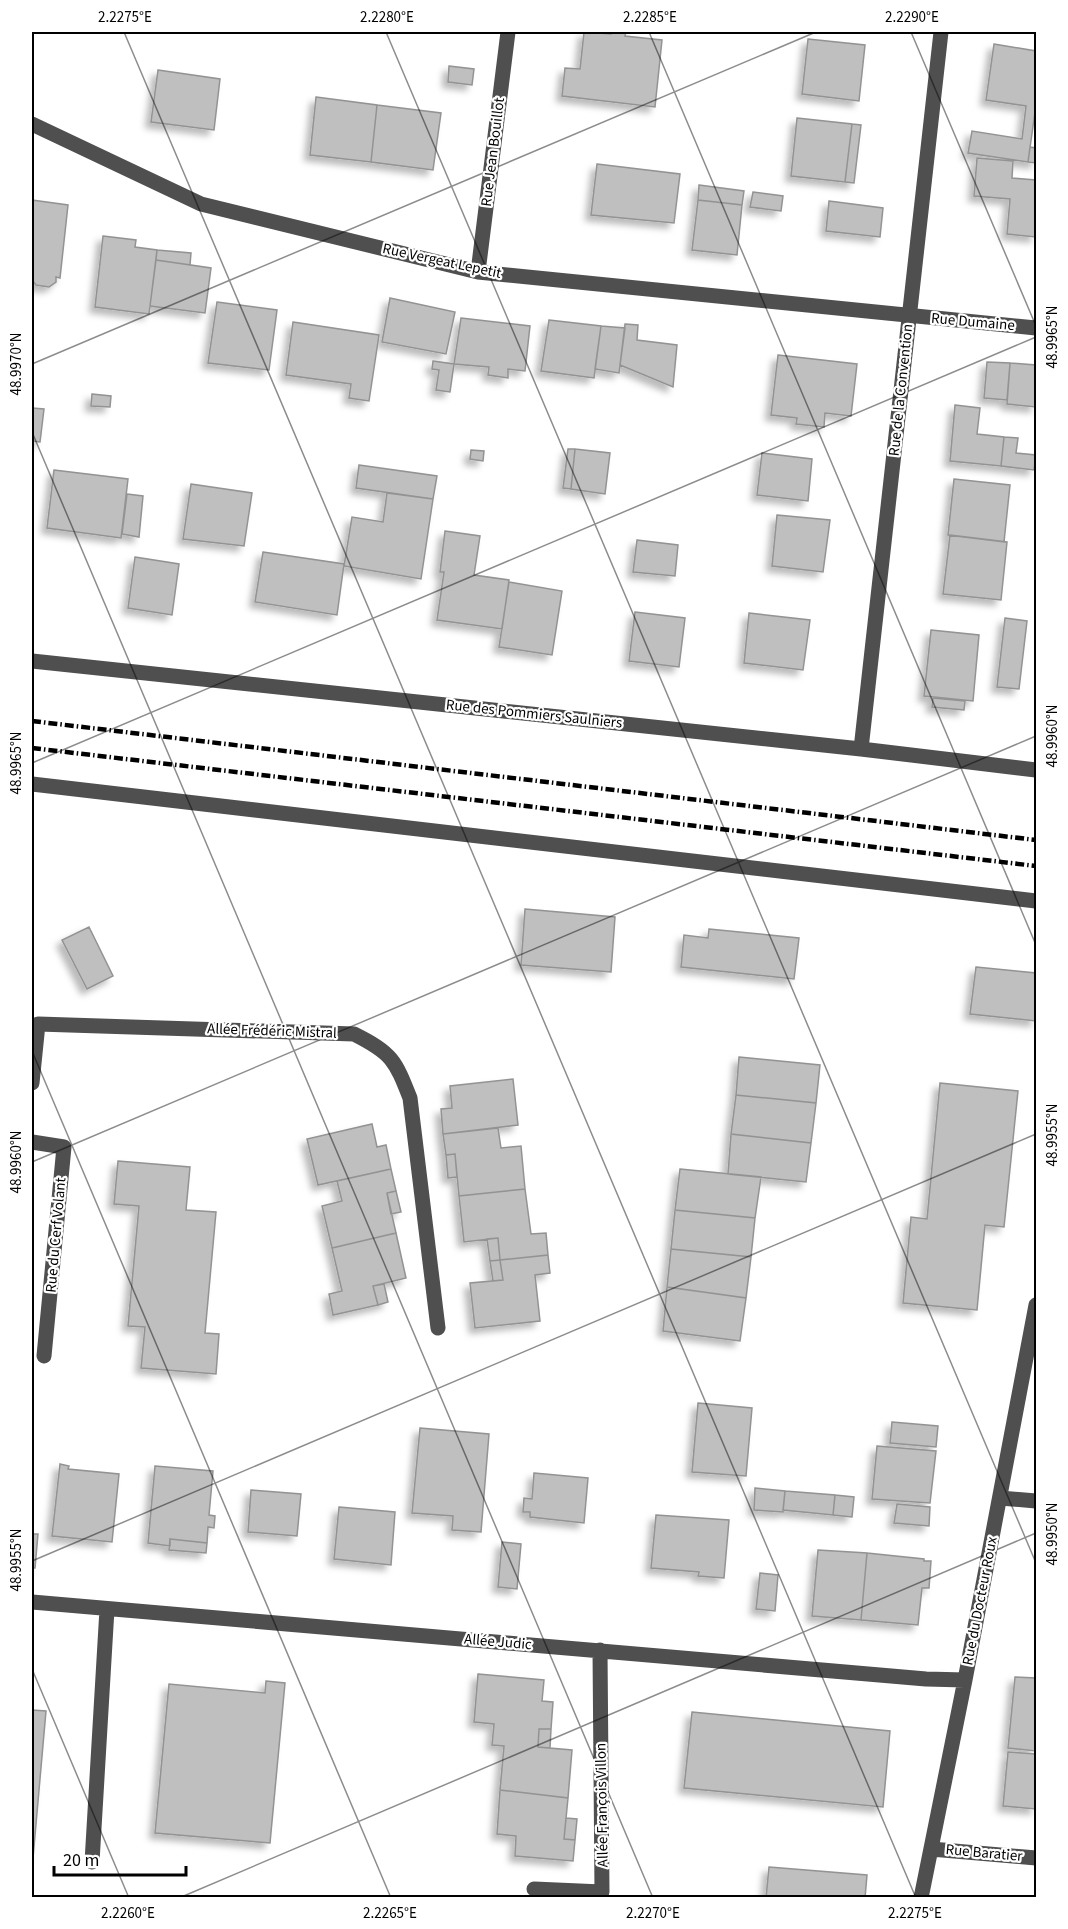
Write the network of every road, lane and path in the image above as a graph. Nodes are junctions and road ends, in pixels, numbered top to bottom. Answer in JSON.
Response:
{"nodes":[{"id":1,"x":508,"y":32,"type":"edge"},
{"id":2,"x":941,"y":32,"type":"edge"},
{"id":3,"x":32,"y":124,"type":"edge"},
{"id":4,"x":478,"y":272,"type":"junction"},
{"id":5,"x":909,"y":316,"type":"junction"},
{"id":6,"x":1036,"y":328,"type":"edge"},
{"id":7,"x":32,"y":661,"type":"edge"},
{"id":8,"x":861,"y":748,"type":"junction"},
{"id":9,"x":1036,"y":770,"type":"edge"},
{"id":10,"x":32,"y":784,"type":"edge"},
{"id":11,"x":1036,"y":902,"type":"edge"},
{"id":12,"x":32,"y":1083,"type":"edge"},
{"id":13,"x":32,"y":1142,"type":"edge"},
{"id":14,"x":1036,"y":1305,"type":"edge"},
{"id":15,"x":438,"y":1328,"type":"dead end"},
{"id":16,"x":44,"y":1356,"type":"dead end"},
{"id":17,"x":1000,"y":1498,"type":"junction"},
{"id":18,"x":1036,"y":1501,"type":"edge"},
{"id":19,"x":32,"y":1602,"type":"edge"},
{"id":20,"x":107,"y":1609,"type":"junction"},
{"id":21,"x":600,"y":1650,"type":"junction"},
{"id":22,"x":965,"y":1680,"type":"junction"},
{"id":23,"x":931,"y":1849,"type":"junction"},
{"id":24,"x":1036,"y":1858,"type":"edge"},
{"id":25,"x":92,"y":1862,"type":"dead end"},
{"id":26,"x":534,"y":1889,"type":"dead end"},
{"id":27,"x":921,"y":1898,"type":"edge"}],
"edges":[{"from":1,"to":4,"type":"street","name":"Rue Jean Bouillot"},
{"from":2,"to":5,"type":"street","name":"Rue de la Convention"},
{"from":3,"to":4,"type":"street","name":"Rue Vergeat Lepetit"},
{"from":4,"to":5,"type":"street","name":"Rue Vergeat Lepetit"},
{"from":5,"to":6,"type":"street","name":"Rue Dumaine"},
{"from":5,"to":8,"type":"street","name":"Rue de la Convention"},
{"from":7,"to":8,"type":"street","name":"Rue des Pommiers Saulniers"},
{"from":8,"to":9,"type":"street","name":"Rue des Pommiers Saulniers"},
{"from":10,"to":11,"type":"street"},
{"from":12,"to":15,"type":"street","name":"Allée Frédéric Mistral"},
{"from":13,"to":16,"type":"street","name":"Rue du Cerf Volant"},
{"from":14,"to":17,"type":"street","name":"Rue du Docteur Roux"},
{"from":17,"to":18,"type":"street"},
{"from":17,"to":22,"type":"street","name":"Rue du Docteur Roux"},
{"from":19,"to":20,"type":"street","name":"Allée Judic"},
{"from":20,"to":21,"type":"street","name":"Allée Judic"},
{"from":20,"to":25,"type":"street"},
{"from":21,"to":22,"type":"street","name":"Allée Judic"},
{"from":21,"to":26,"type":"street","name":"Allée François Villon"},
{"from":22,"to":23,"type":"street","name":"Rue du Docteur Roux"},
{"from":23,"to":24,"type":"street","name":"Rue Baratier"},
{"from":23,"to":27,"type":"street","name":"Rue du Docteur Roux"}]}
